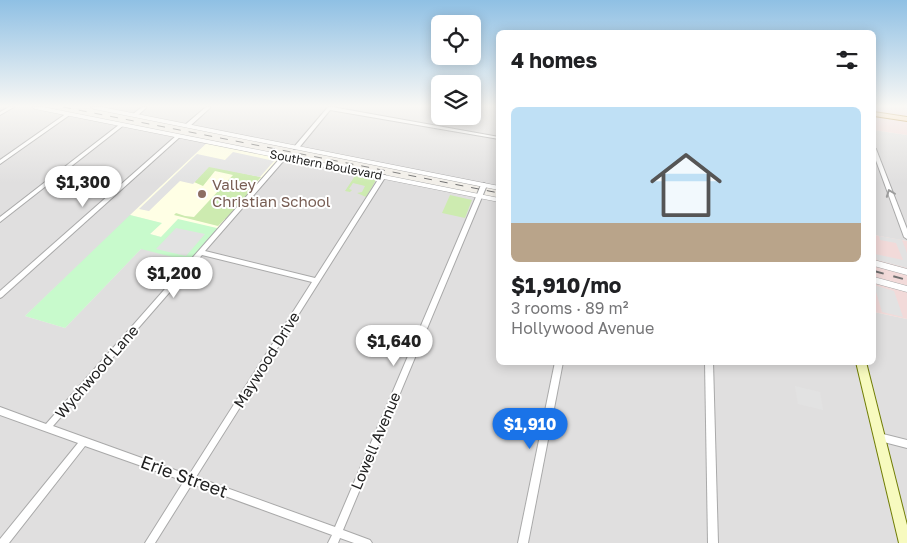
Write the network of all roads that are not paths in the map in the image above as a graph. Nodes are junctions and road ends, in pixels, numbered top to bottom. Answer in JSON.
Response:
{"nodes":[{"id":1,"x":43,"y":132,"type":"edge"},
{"id":2,"x":113,"y":132,"type":"edge"},
{"id":3,"x":160,"y":132,"type":"edge"},
{"id":4,"x":221,"y":132,"type":"edge"},
{"id":5,"x":309,"y":132,"type":"edge"},
{"id":6,"x":468,"y":132,"type":"edge"},
{"id":7,"x":179,"y":136,"type":"junction"},
{"id":8,"x":496,"y":137,"type":"edge"},
{"id":9,"x":296,"y":148,"type":"junction"},
{"id":10,"x":876,"y":154,"type":"edge"},
{"id":11,"x":284,"y":157,"type":"junction"},
{"id":12,"x":0,"y":162,"type":"edge"},
{"id":13,"x":383,"y":176,"type":"junction"},
{"id":14,"x":484,"y":185,"type":"junction"},
{"id":15,"x":496,"y":187,"type":"edge"},
{"id":16,"x":478,"y":198,"type":"junction"},
{"id":17,"x":496,"y":200,"type":"edge"},
{"id":18,"x":0,"y":220,"type":"edge"},
{"id":19,"x":907,"y":237,"type":"edge"},
{"id":20,"x":200,"y":252,"type":"junction"},
{"id":21,"x":876,"y":264,"type":"edge"},
{"id":22,"x":907,"y":272,"type":"edge"},
{"id":23,"x":316,"y":281,"type":"junction"},
{"id":24,"x":876,"y":281,"type":"edge"},
{"id":25,"x":907,"y":290,"type":"edge"},
{"id":26,"x":0,"y":295,"type":"edge"},
{"id":27,"x":558,"y":365,"type":"edge"},
{"id":28,"x":709,"y":365,"type":"edge"},
{"id":29,"x":862,"y":365,"type":"edge"},
{"id":30,"x":0,"y":411,"type":"edge"},
{"id":31,"x":48,"y":428,"type":"junction"},
{"id":32,"x":879,"y":437,"type":"junction"},
{"id":33,"x":84,"y":441,"type":"junction"},
{"id":34,"x":907,"y":444,"type":"edge"},
{"id":35,"x":191,"y":480,"type":"junction"},
{"id":36,"x":337,"y":532,"type":"junction"},
{"id":37,"x":3,"y":543,"type":"edge"},
{"id":38,"x":150,"y":543,"type":"edge"},
{"id":39,"x":333,"y":543,"type":"edge"},
{"id":40,"x":367,"y":543,"type":"edge"},
{"id":41,"x":523,"y":543,"type":"edge"},
{"id":42,"x":713,"y":543,"type":"edge"},
{"id":43,"x":905,"y":543,"type":"edge"}],
"edges":[{"from":1,"to":12,"type":"street"},
{"from":2,"to":18,"type":"street"},
{"from":3,"to":7,"type":"street","name":"Southern Boulevard"},
{"from":4,"to":9,"type":"street","name":"Southern Boulevard"},
{"from":5,"to":9,"type":"street"},
{"from":6,"to":8,"type":"street"},
{"from":7,"to":11,"type":"street","name":"Southern Boulevard"},
{"from":7,"to":26,"type":"street"},
{"from":9,"to":14,"type":"street","name":"Southern Boulevard"},
{"from":19,"to":10,"type":"street","one_way":true},
{"from":11,"to":13,"type":"street","name":"Southern Boulevard"},
{"from":11,"to":20,"type":"street","name":"Wychwood Lane"},
{"from":13,"to":16,"type":"street","name":"Southern Boulevard"},
{"from":13,"to":23,"type":"street","name":"Maywood Drive"},
{"from":14,"to":15,"type":"street","name":"Southern Boulevard"},
{"from":14,"to":16,"type":"street","name":"Lowell Avenue"},
{"from":16,"to":17,"type":"street","name":"Southern Boulevard"},
{"from":16,"to":36,"type":"street","name":"Lowell Avenue"},
{"from":20,"to":23,"type":"street"},
{"from":20,"to":31,"type":"street","name":"Wychwood Lane"},
{"from":21,"to":22,"type":"street"},
{"from":23,"to":35,"type":"street","name":"Maywood Drive"},
{"from":24,"to":25,"type":"street"},
{"from":27,"to":41,"type":"street"},
{"from":28,"to":42,"type":"street"},
{"from":29,"to":32,"type":"main road"},
{"from":30,"to":31,"type":"street","name":"Erie Street"},
{"from":31,"to":33,"type":"street","name":"Erie Street"},
{"from":32,"to":34,"type":"street"},
{"from":32,"to":43,"type":"main road"},
{"from":33,"to":35,"type":"street","name":"Erie Street"},
{"from":33,"to":37,"type":"street"},
{"from":35,"to":36,"type":"street","name":"Erie Street"},
{"from":35,"to":38,"type":"street","name":"Maywood Drive"},
{"from":36,"to":39,"type":"street","name":"Lowell Avenue"},
{"from":36,"to":40,"type":"street","name":"Erie Street"}]}
